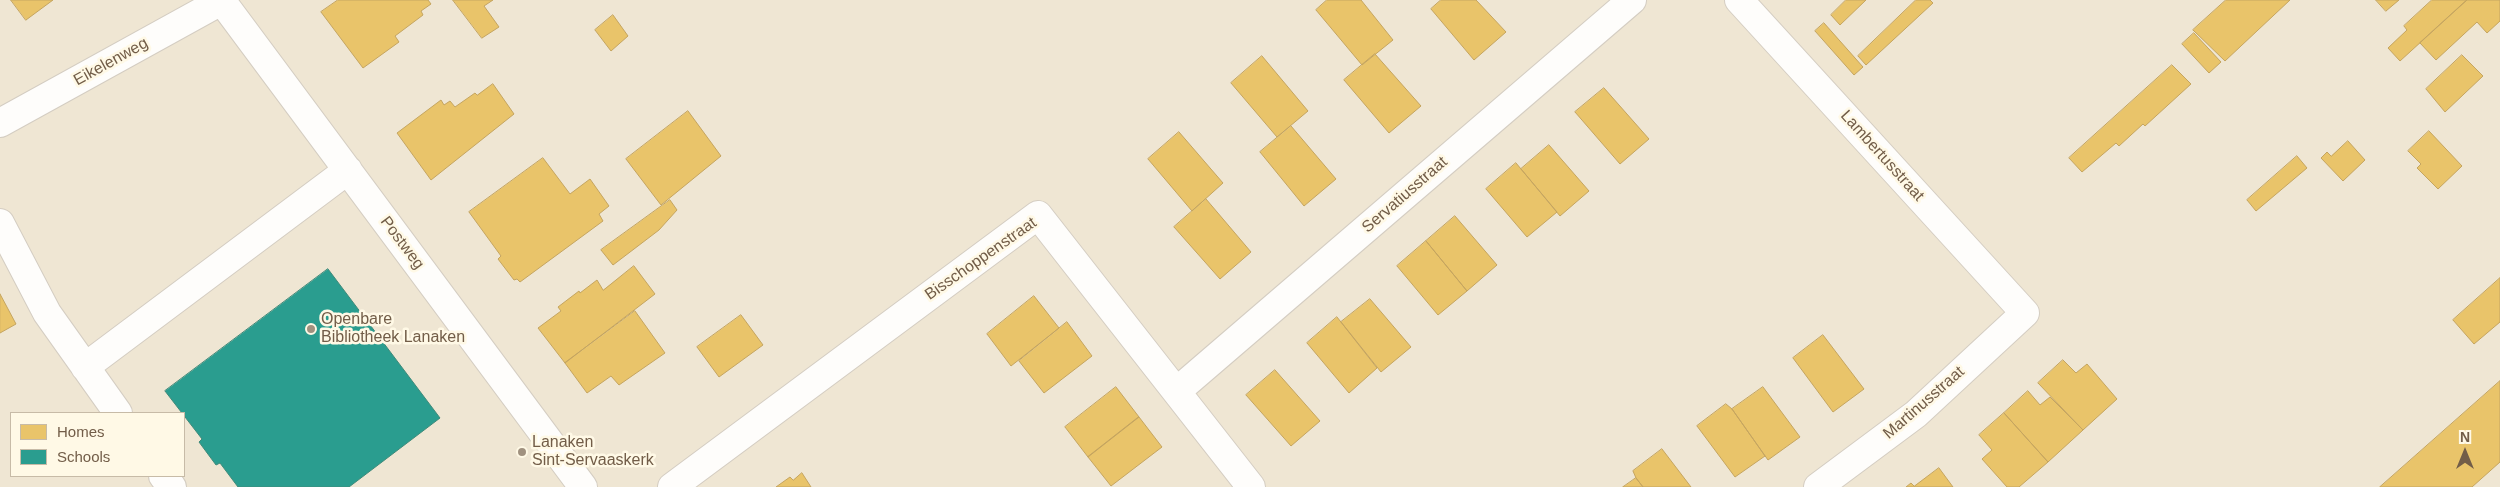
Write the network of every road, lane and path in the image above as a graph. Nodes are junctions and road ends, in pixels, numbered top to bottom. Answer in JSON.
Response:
{"nodes":[{"id":1,"x":222,"y":0,"type":"edge"},
{"id":2,"x":1632,"y":0,"type":"edge"},
{"id":3,"x":1739,"y":0,"type":"edge"},
{"id":4,"x":0,"y":123,"type":"edge"},
{"id":5,"x":348,"y":170,"type":"junction"},
{"id":6,"x":0,"y":223,"type":"edge"},
{"id":7,"x":2025,"y":313,"type":"joint"},
{"id":8,"x":84,"y":367,"type":"junction"},
{"id":9,"x":1177,"y":391,"type":"junction"},
{"id":10,"x":117,"y":412,"type":"edge"},
{"id":11,"x":571,"y":483,"type":"edge"},
{"id":12,"x":672,"y":487,"type":"edge"},
{"id":13,"x":1250,"y":487,"type":"edge"},
{"id":14,"x":1818,"y":487,"type":"edge"}],
"edges":[{"from":1,"to":4,"type":"street","name":"Eikelenweg"},
{"from":1,"to":5,"type":"street","name":"Postweg"},
{"from":2,"to":9,"type":"street","name":"Servatiusstraat"},
{"from":3,"to":7,"type":"street","name":"Lambertusstraat"},
{"from":5,"to":8,"type":"street"},
{"from":5,"to":11,"type":"street","name":"Postweg"},
{"from":6,"to":8,"type":"street"},
{"from":7,"to":14,"type":"street","name":"Martinusstraat"},
{"from":8,"to":10,"type":"street"},
{"from":9,"to":12,"type":"street","name":"Bisschoppenstraat"},
{"from":9,"to":13,"type":"street","name":"Bisschoppenstraat"}]}
